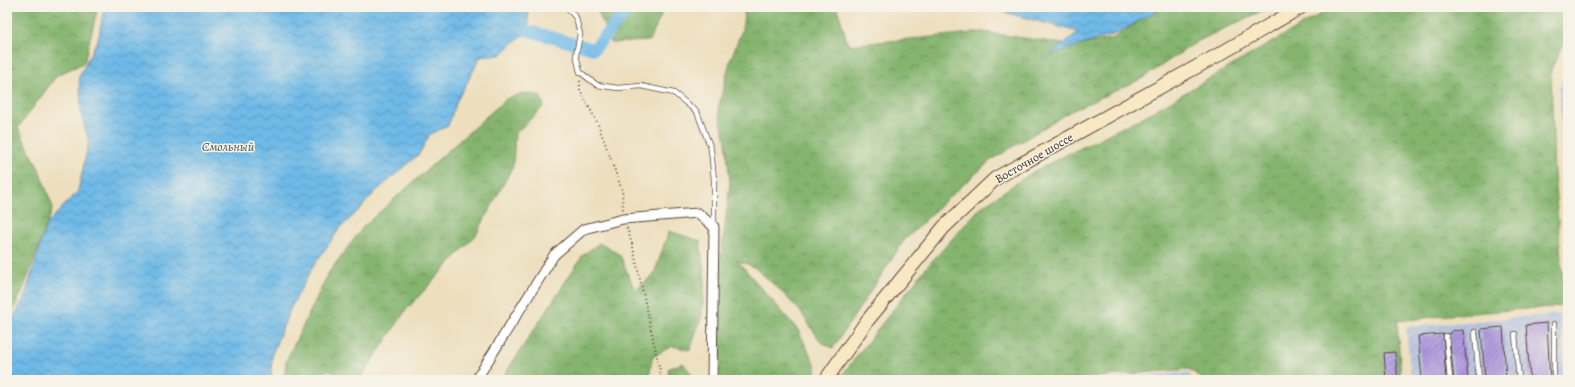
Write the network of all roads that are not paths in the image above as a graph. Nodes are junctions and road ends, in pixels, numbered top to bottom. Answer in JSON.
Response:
{"nodes":[{"id":1,"x":567,"y":7,"type":"edge"},
{"id":2,"x":1301,"y":7,"type":"edge"},
{"id":3,"x":714,"y":227,"type":"junction"},
{"id":4,"x":1554,"y":324,"type":"dead end"},
{"id":5,"x":1475,"y":332,"type":"dead end"},
{"id":6,"x":1515,"y":334,"type":"dead end"},
{"id":7,"x":1446,"y":336,"type":"dead end"},
{"id":8,"x":476,"y":380,"type":"edge"},
{"id":9,"x":712,"y":380,"type":"edge"},
{"id":10,"x":827,"y":380,"type":"edge"},
{"id":11,"x":1450,"y":380,"type":"edge"},
{"id":12,"x":1479,"y":380,"type":"edge"},
{"id":13,"x":1519,"y":380,"type":"edge"},
{"id":14,"x":1554,"y":380,"type":"edge"}],
"edges":[{"from":1,"to":3,"type":"lane"},
{"from":2,"to":10,"type":"main road","name":"Восточное шоссе"},
{"from":3,"to":8,"type":"street"},
{"from":3,"to":9,"type":"street"},
{"from":4,"to":14,"type":"lane"},
{"from":5,"to":12,"type":"lane"},
{"from":6,"to":13,"type":"lane"},
{"from":7,"to":11,"type":"lane"}]}
